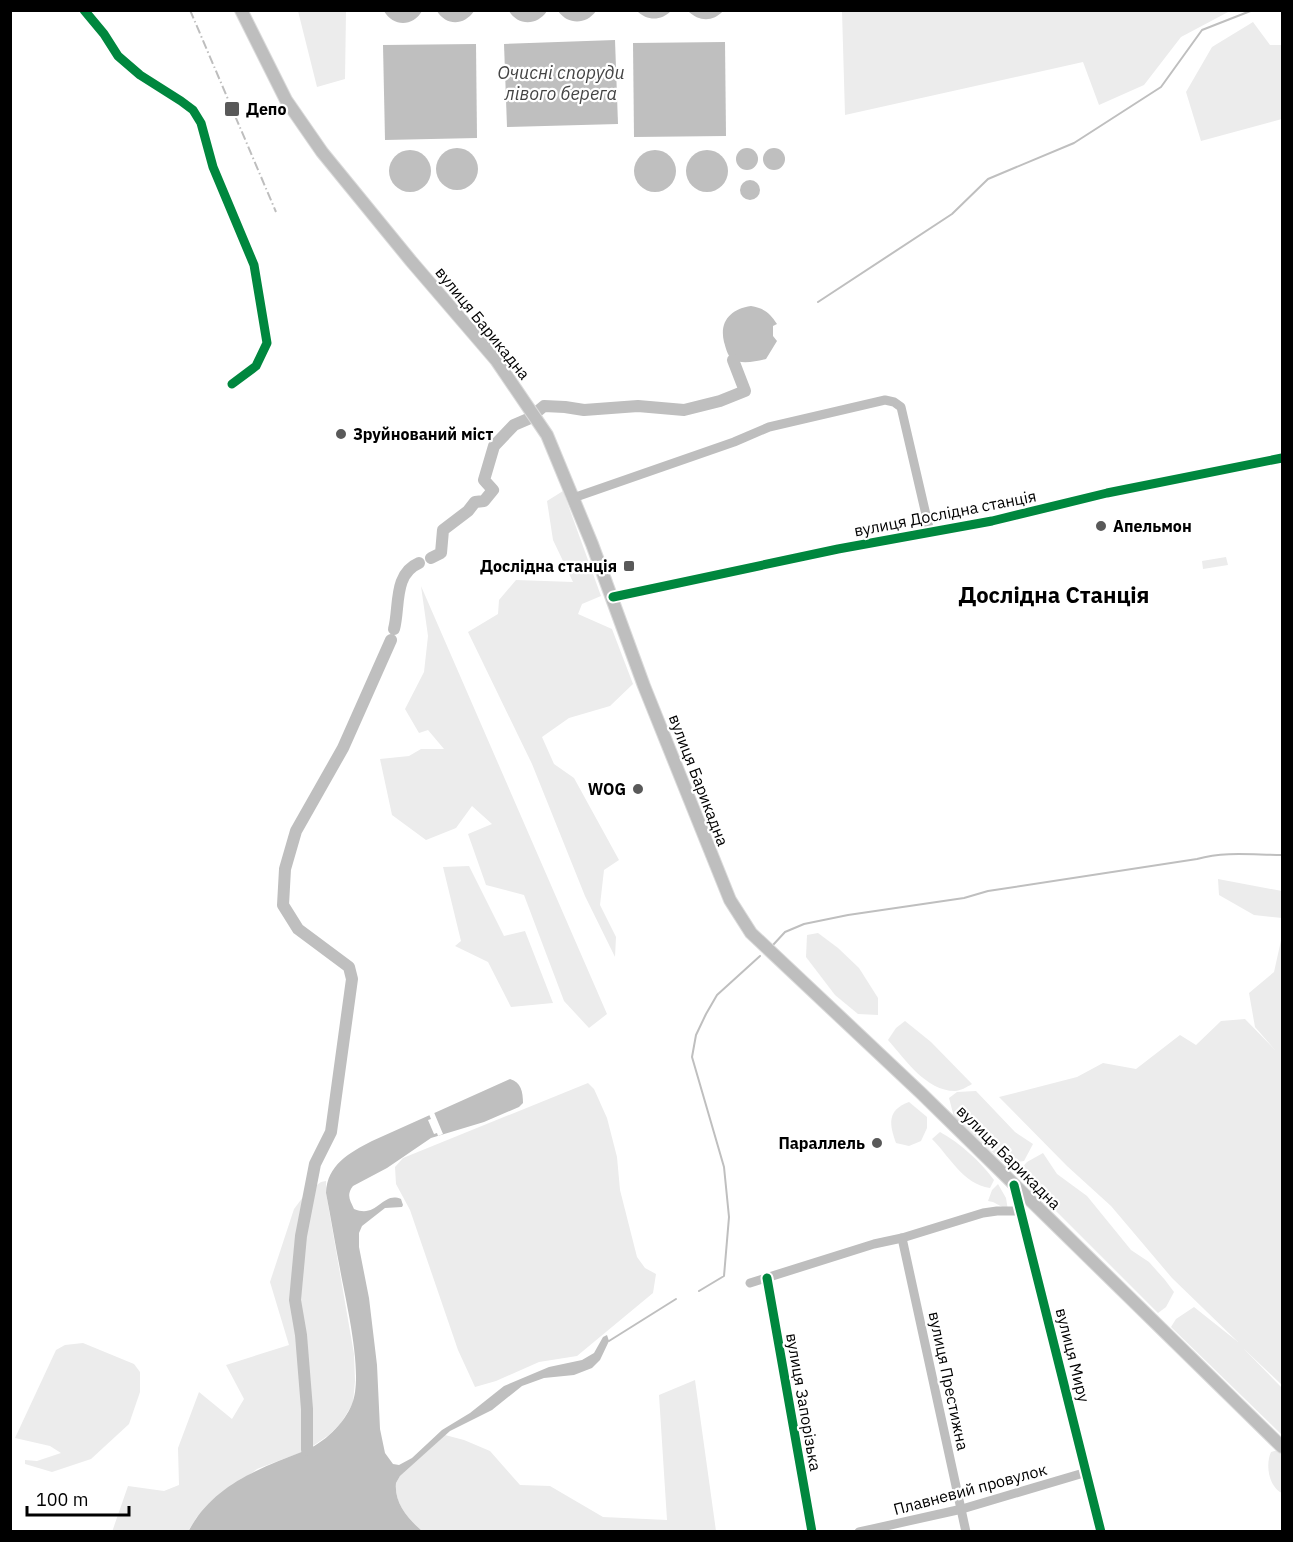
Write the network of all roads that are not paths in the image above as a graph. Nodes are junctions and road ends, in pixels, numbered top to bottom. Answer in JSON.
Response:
{"nodes":[{"id":1,"x":84,"y":10,"type":"edge"},
{"id":2,"x":241,"y":10,"type":"edge"},
{"id":3,"x":232,"y":384,"type":"dead end"},
{"id":4,"x":1282,"y":458,"type":"edge"},
{"id":5,"x":573,"y":498,"type":"junction"},
{"id":6,"x":930,"y":532,"type":"junction"},
{"id":7,"x":613,"y":597,"type":"junction"},
{"id":8,"x":1014,"y":1185,"type":"junction"},
{"id":9,"x":1022,"y":1211,"type":"junction"},
{"id":10,"x":902,"y":1238,"type":"junction"},
{"id":11,"x":766,"y":1278,"type":"junction"},
{"id":12,"x":750,"y":1283,"type":"dead end"},
{"id":13,"x":1282,"y":1447,"type":"edge"},
{"id":14,"x":1087,"y":1472,"type":"junction"},
{"id":15,"x":962,"y":1509,"type":"junction"},
{"id":16,"x":812,"y":1532,"type":"edge"},
{"id":17,"x":859,"y":1532,"type":"edge"},
{"id":18,"x":966,"y":1532,"type":"edge"},
{"id":19,"x":1101,"y":1532,"type":"edge"}],
"edges":[{"from":1,"to":3,"type":"street"},
{"from":2,"to":5,"type":"main road","name":"вулиця Барикадна"},
{"from":4,"to":6,"type":"street","name":"вулиця Дослідна станція"},
{"from":5,"to":6,"type":"street"},
{"from":5,"to":7,"type":"main road","name":"вулиця Барикадна"},
{"from":6,"to":7,"type":"street","name":"вулиця Дослідна станція"},
{"from":7,"to":8,"type":"main road","name":"вулиця Барикадна"},
{"from":8,"to":9,"type":"street","name":"вулиця Миру"},
{"from":8,"to":13,"type":"main road","name":"вулиця Барикадна"},
{"from":9,"to":10,"type":"street"},
{"from":9,"to":14,"type":"street","name":"вулиця Миру"},
{"from":10,"to":11,"type":"street"},
{"from":10,"to":15,"type":"street","name":"вулиця Престижна"},
{"from":11,"to":12,"type":"street"},
{"from":11,"to":16,"type":"street","name":"вулиця Запорізька"},
{"from":14,"to":15,"type":"street","name":"Плавневий провулок"},
{"from":14,"to":19,"type":"street","name":"вулиця Миру"},
{"from":15,"to":17,"type":"street","name":"Плавневий провулок"},
{"from":15,"to":18,"type":"street","name":"вулиця Престижна"}]}
